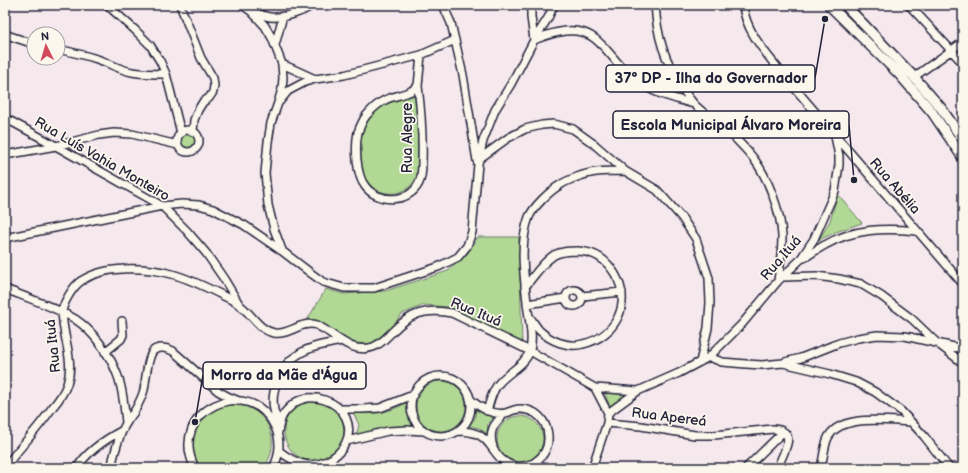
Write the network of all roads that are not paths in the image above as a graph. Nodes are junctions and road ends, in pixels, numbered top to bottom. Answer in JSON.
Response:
{"nodes":[{"id":1,"x":106,"y":5,"type":"edge"},
{"id":2,"x":180,"y":5,"type":"edge"},
{"id":3,"x":242,"y":5,"type":"edge"},
{"id":4,"x":313,"y":5,"type":"edge"},
{"id":5,"x":443,"y":5,"type":"edge"},
{"id":6,"x":531,"y":5,"type":"edge"},
{"id":7,"x":554,"y":5,"type":"edge"},
{"id":8,"x":655,"y":5,"type":"edge"},
{"id":9,"x":743,"y":5,"type":"edge"},
{"id":10,"x":829,"y":5,"type":"edge"},
{"id":11,"x":845,"y":5,"type":"edge"},
{"id":12,"x":909,"y":5,"type":"edge"},
{"id":13,"x":251,"y":11,"type":"junction"},
{"id":14,"x":283,"y":16,"type":"junction"},
{"id":15,"x":5,"y":34,"type":"edge"},
{"id":16,"x":455,"y":40,"type":"junction"},
{"id":17,"x":534,"y":40,"type":"junction"},
{"id":18,"x":26,"y":41,"type":"edge"},
{"id":19,"x":963,"y":42,"type":"edge"},
{"id":20,"x":275,"y":45,"type":"junction"},
{"id":21,"x":951,"y":50,"type":"junction"},
{"id":22,"x":66,"y":51,"type":"edge"},
{"id":23,"x":421,"y":54,"type":"junction"},
{"id":24,"x":963,"y":63,"type":"edge"},
{"id":25,"x":282,"y":64,"type":"junction"},
{"id":26,"x":166,"y":74,"type":"junction"},
{"id":27,"x":914,"y":77,"type":"junction"},
{"id":28,"x":315,"y":79,"type":"junction"},
{"id":29,"x":418,"y":86,"type":"junction"},
{"id":30,"x":278,"y":103,"type":"junction"},
{"id":31,"x":694,"y":104,"type":"junction"},
{"id":32,"x":5,"y":118,"type":"edge"},
{"id":33,"x":951,"y":123,"type":"junction"},
{"id":34,"x":942,"y":128,"type":"junction"},
{"id":35,"x":193,"y":132,"type":"junction"},
{"id":36,"x":181,"y":133,"type":"junction"},
{"id":37,"x":835,"y":136,"type":"junction"},
{"id":38,"x":963,"y":140,"type":"edge"},
{"id":39,"x":178,"y":145,"type":"junction"},
{"id":40,"x":56,"y":146,"type":"junction"},
{"id":41,"x":5,"y":155,"type":"edge"},
{"id":42,"x":963,"y":158,"type":"edge"},
{"id":43,"x":478,"y":162,"type":"junction"},
{"id":44,"x":625,"y":171,"type":"junction"},
{"id":45,"x":162,"y":206,"type":"junction"},
{"id":46,"x":918,"y":231,"type":"junction"},
{"id":47,"x":5,"y":238,"type":"edge"},
{"id":48,"x":282,"y":251,"type":"junction"},
{"id":49,"x":800,"y":260,"type":"junction"},
{"id":50,"x":780,"y":279,"type":"junction"},
{"id":51,"x":963,"y":284,"type":"edge"},
{"id":52,"x":525,"y":287,"type":"junction"},
{"id":53,"x":5,"y":288,"type":"edge"},
{"id":54,"x":622,"y":292,"type":"junction"},
{"id":55,"x":582,"y":296,"type":"junction"},
{"id":56,"x":566,"y":298,"type":"junction"},
{"id":57,"x":239,"y":304,"type":"junction"},
{"id":58,"x":527,"y":304,"type":"junction"},
{"id":59,"x":62,"y":312,"type":"junction"},
{"id":60,"x":529,"y":316,"type":"junction"},
{"id":61,"x":122,"y":321,"type":"dead end"},
{"id":62,"x":341,"y":341,"type":"junction"},
{"id":63,"x":937,"y":343,"type":"junction"},
{"id":64,"x":963,"y":349,"type":"edge"},
{"id":65,"x":530,"y":351,"type":"junction"},
{"id":66,"x":105,"y":352,"type":"junction"},
{"id":67,"x":709,"y":357,"type":"junction"},
{"id":68,"x":700,"y":362,"type":"junction"},
{"id":69,"x":783,"y":363,"type":"junction"},
{"id":70,"x":963,"y":364,"type":"edge"},
{"id":71,"x":596,"y":388,"type":"junction"},
{"id":72,"x":638,"y":391,"type":"junction"},
{"id":73,"x":413,"y":394,"type":"junction"},
{"id":74,"x":470,"y":399,"type":"junction"},
{"id":75,"x":239,"y":401,"type":"junction"},
{"id":76,"x":339,"y":409,"type":"junction"},
{"id":77,"x":487,"y":410,"type":"junction"},
{"id":78,"x":608,"y":413,"type":"junction"},
{"id":79,"x":504,"y":414,"type":"junction"},
{"id":80,"x":126,"y":422,"type":"junction"},
{"id":81,"x":911,"y":422,"type":"junction"},
{"id":82,"x":608,"y":423,"type":"junction"},
{"id":83,"x":279,"y":429,"type":"junction"},
{"id":84,"x":123,"y":430,"type":"junction"},
{"id":85,"x":458,"y":430,"type":"junction"},
{"id":86,"x":424,"y":431,"type":"junction"},
{"id":87,"x":783,"y":432,"type":"junction"},
{"id":88,"x":347,"y":441,"type":"junction"},
{"id":89,"x":494,"y":450,"type":"junction"},
{"id":90,"x":279,"y":451,"type":"junction"},
{"id":91,"x":5,"y":467,"type":"edge"},
{"id":92,"x":77,"y":468,"type":"edge"},
{"id":93,"x":112,"y":468,"type":"edge"},
{"id":94,"x":195,"y":468,"type":"edge"},
{"id":95,"x":273,"y":468,"type":"edge"},
{"id":96,"x":592,"y":468,"type":"edge"},
{"id":97,"x":746,"y":468,"type":"edge"},
{"id":98,"x":778,"y":468,"type":"edge"},
{"id":99,"x":822,"y":468,"type":"edge"},
{"id":100,"x":949,"y":468,"type":"edge"}],
"edges":[{"from":1,"to":26,"type":"street"},
{"from":2,"to":35,"type":"street"},
{"from":3,"to":13,"type":"street"},
{"from":4,"to":14,"type":"street"},
{"from":5,"to":16,"type":"street"},
{"from":6,"to":17,"type":"street"},
{"from":7,"to":17,"type":"street"},
{"from":8,"to":31,"type":"street"},
{"from":9,"to":37,"type":"street","name":"Rua Abélia"},
{"from":10,"to":34,"type":"main road"},
{"from":11,"to":27,"type":"main road"},
{"from":12,"to":21,"type":"street"},
{"from":13,"to":14,"type":"street"},
{"from":13,"to":20,"type":"street"},
{"from":14,"to":20,"type":"street"},
{"from":15,"to":18,"type":"street"},
{"from":16,"to":23,"type":"street"},
{"from":16,"to":43,"type":"street"},
{"from":17,"to":31,"type":"street"},
{"from":17,"to":43,"type":"street"},
{"from":19,"to":21,"type":"street"},
{"from":20,"to":25,"type":"street"},
{"from":21,"to":24,"type":"street"},
{"from":21,"to":27,"type":"street"},
{"from":22,"to":26,"type":"street"},
{"from":23,"to":28,"type":"street"},
{"from":23,"to":29,"type":"street","name":"Rua Alegre"},
{"from":25,"to":28,"type":"street"},
{"from":25,"to":30,"type":"street"},
{"from":26,"to":36,"type":"street"},
{"from":27,"to":33,"type":"main road"},
{"from":28,"to":30,"type":"street"},
{"from":29,"to":29,"type":"street","name":"Rua Alegre"},
{"from":30,"to":48,"type":"street"},
{"from":31,"to":50,"type":"street"},
{"from":32,"to":40,"type":"street","name":"Rua Luís Vahia Monteiro"},
{"from":33,"to":34,"type":"main road"},
{"from":33,"to":38,"type":"main road"},
{"from":34,"to":42,"type":"main road"},
{"from":35,"to":36,"type":"street"},
{"from":35,"to":39,"type":"street"},
{"from":36,"to":39,"type":"street"},
{"from":37,"to":46,"type":"street","name":"Rua Abélia"},
{"from":37,"to":49,"type":"street","name":"Rua Ituá"},
{"from":39,"to":40,"type":"street"},
{"from":40,"to":41,"type":"street"},
{"from":40,"to":45,"type":"street","name":"Rua Luís Vahia Monteiro"},
{"from":43,"to":44,"type":"street"},
{"from":43,"to":48,"type":"street"},
{"from":44,"to":52,"type":"street"},
{"from":44,"to":68,"type":"street"},
{"from":45,"to":47,"type":"street"},
{"from":45,"to":48,"type":"street"},
{"from":45,"to":57,"type":"street","name":"Rua Luís Vahia Monteiro"},
{"from":46,"to":49,"type":"street"},
{"from":46,"to":51,"type":"street","name":"Rua Abélia"},
{"from":49,"to":50,"type":"street","name":"Rua Ituá"},
{"from":50,"to":63,"type":"street"},
{"from":50,"to":67,"type":"street","name":"Rua Ituá"},
{"from":52,"to":54,"type":"street"},
{"from":52,"to":58,"type":"street"},
{"from":53,"to":59,"type":"street"},
{"from":54,"to":55,"type":"street"},
{"from":54,"to":60,"type":"street"},
{"from":55,"to":56,"type":"street"},
{"from":55,"to":56,"type":"street"},
{"from":56,"to":58,"type":"street"},
{"from":57,"to":59,"type":"street","name":"Rua Ituá"},
{"from":57,"to":62,"type":"street","name":"Rua Ituá"},
{"from":58,"to":60,"type":"street"},
{"from":59,"to":66,"type":"street"},
{"from":59,"to":91,"type":"street","name":"Rua Ituá"},
{"from":60,"to":65,"type":"street"},
{"from":61,"to":66,"type":"street"},
{"from":62,"to":65,"type":"street","name":"Rua Ituá"},
{"from":62,"to":83,"type":"street"},
{"from":63,"to":64,"type":"street"},
{"from":63,"to":69,"type":"street"},
{"from":63,"to":70,"type":"street"},
{"from":65,"to":71,"type":"street","name":"Rua Ituá"},
{"from":65,"to":77,"type":"street"},
{"from":66,"to":80,"type":"street"},
{"from":67,"to":68,"type":"street","name":"Rua Ituá"},
{"from":67,"to":69,"type":"street"},
{"from":68,"to":72,"type":"street","name":"Rua Ituá"},
{"from":69,"to":81,"type":"street"},
{"from":71,"to":72,"type":"street","name":"Rua Ituá"},
{"from":71,"to":78,"type":"street"},
{"from":72,"to":78,"type":"street"},
{"from":73,"to":74,"type":"street"},
{"from":73,"to":76,"type":"street"},
{"from":73,"to":86,"type":"street"},
{"from":74,"to":77,"type":"street"},
{"from":74,"to":85,"type":"street"},
{"from":75,"to":80,"type":"street"},
{"from":75,"to":83,"type":"street"},
{"from":75,"to":94,"type":"street"},
{"from":76,"to":83,"type":"street"},
{"from":76,"to":88,"type":"street"},
{"from":77,"to":79,"type":"street"},
{"from":78,"to":82,"type":"street"},
{"from":79,"to":89,"type":"street"},
{"from":79,"to":89,"type":"street"},
{"from":80,"to":84,"type":"street"},
{"from":81,"to":99,"type":"street"},
{"from":81,"to":100,"type":"street"},
{"from":82,"to":87,"type":"street","name":"Rua Apereá"},
{"from":82,"to":96,"type":"street"},
{"from":83,"to":90,"type":"street"},
{"from":84,"to":92,"type":"street"},
{"from":84,"to":93,"type":"street"},
{"from":85,"to":86,"type":"street"},
{"from":85,"to":89,"type":"street"},
{"from":86,"to":88,"type":"street"},
{"from":87,"to":97,"type":"street"},
{"from":87,"to":98,"type":"street"},
{"from":88,"to":90,"type":"street"},
{"from":90,"to":95,"type":"street"}]}
